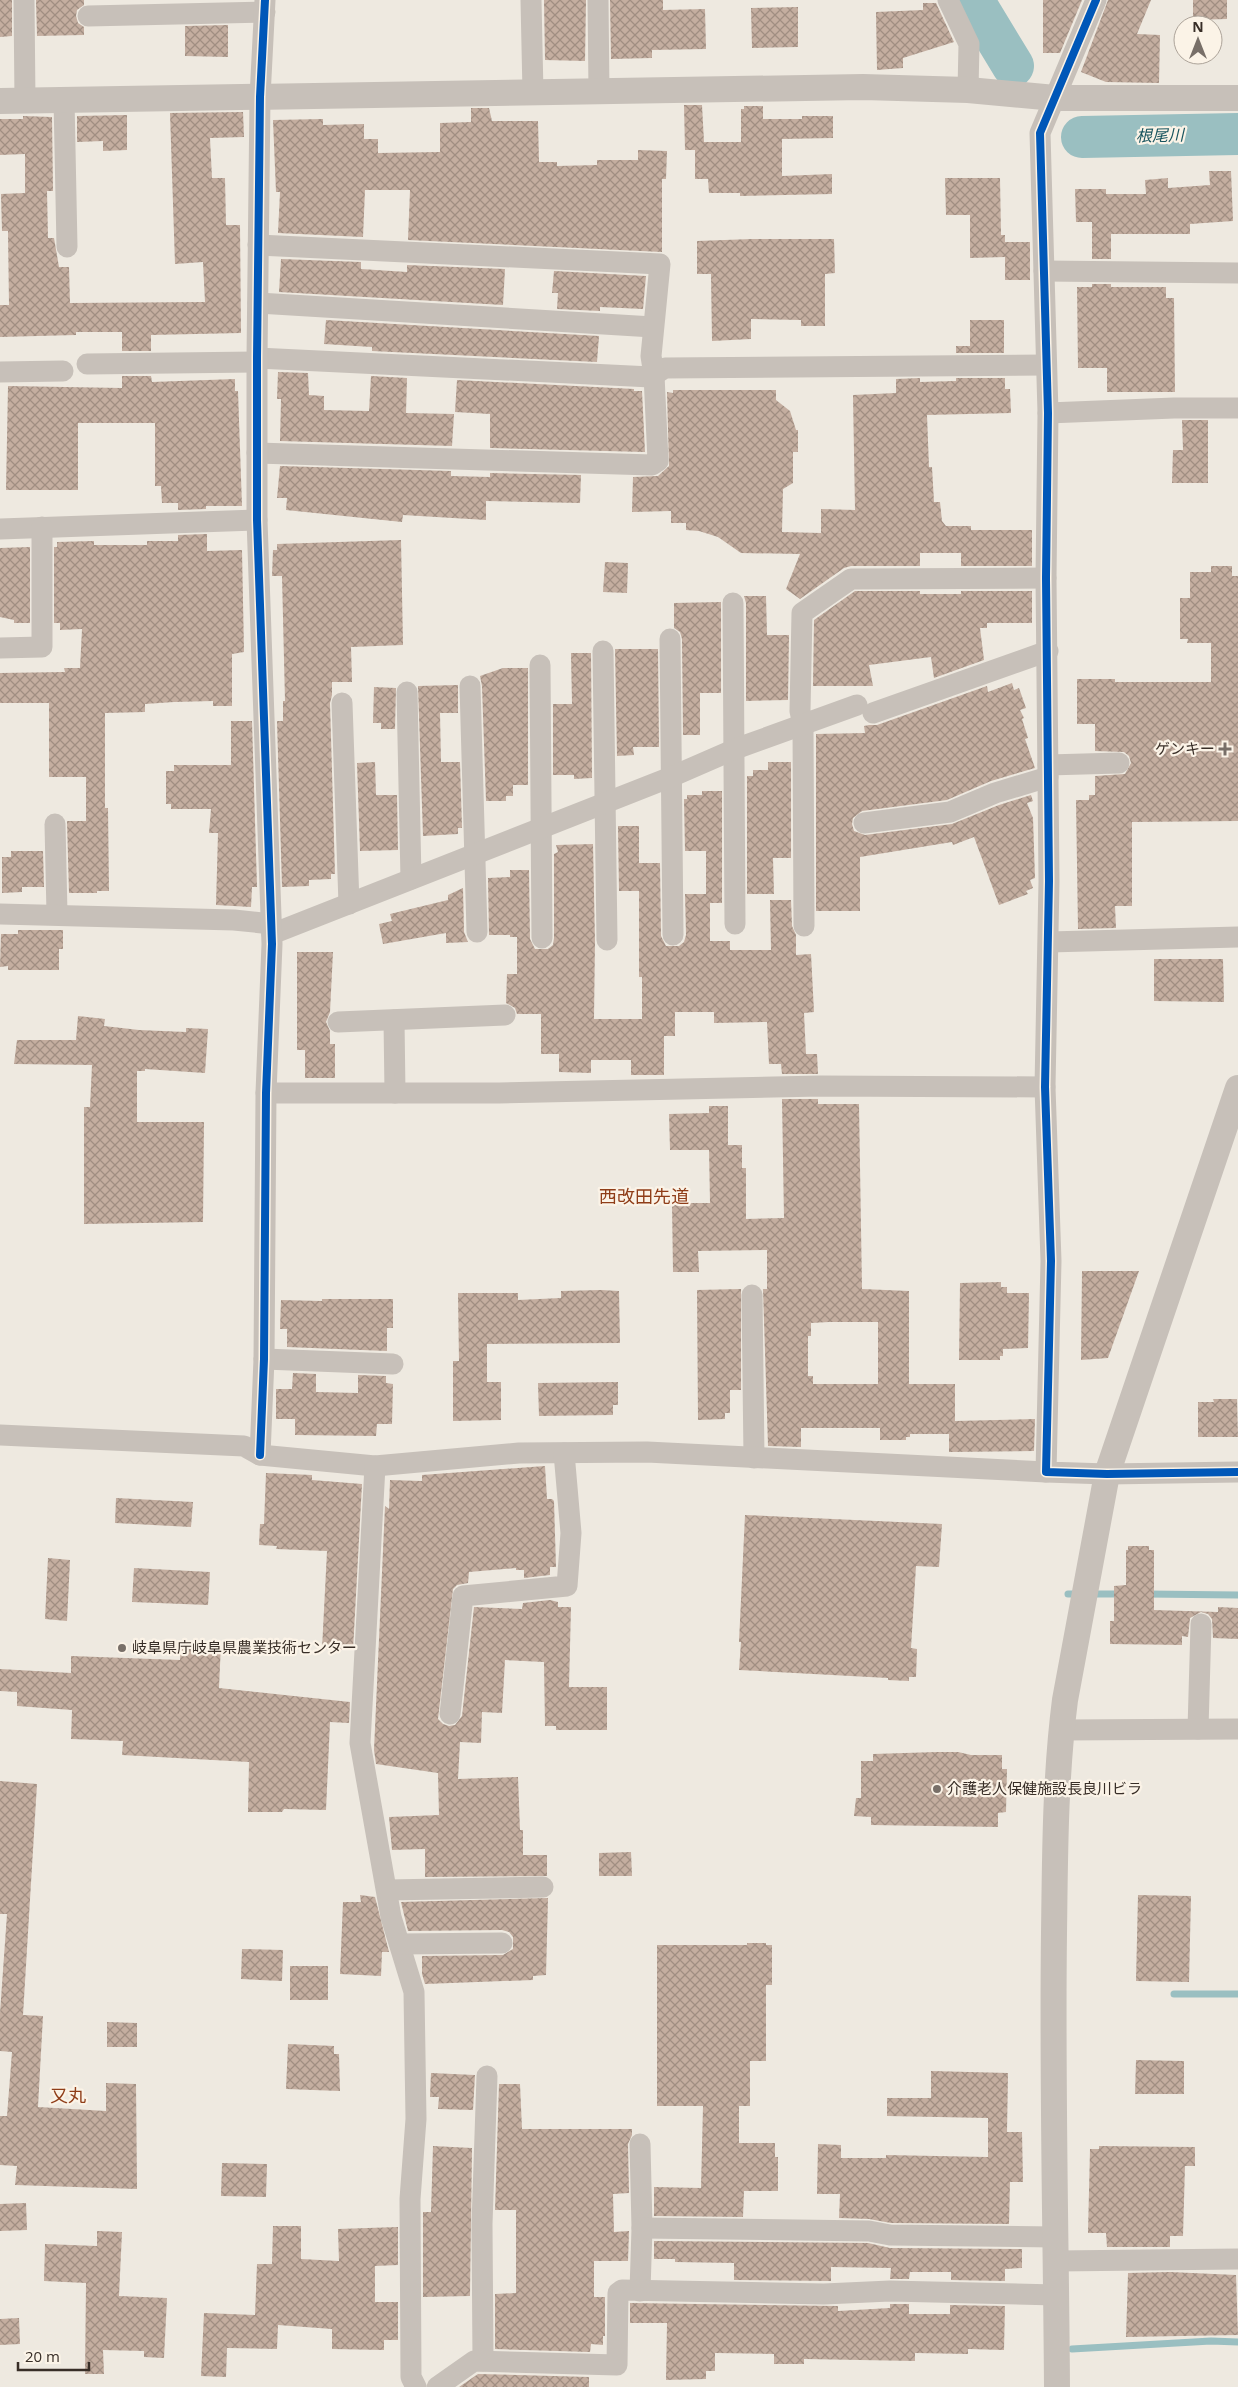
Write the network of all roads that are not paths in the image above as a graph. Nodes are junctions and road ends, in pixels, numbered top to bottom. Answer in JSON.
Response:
{"nodes":[{"id":1,"x":24,"y":0,"type":"edge"},
{"id":2,"x":531,"y":0,"type":"edge"},
{"id":3,"x":598,"y":0,"type":"edge"},
{"id":4,"x":948,"y":0,"type":"edge"},
{"id":5,"x":1096,"y":0,"type":"edge"},
{"id":6,"x":265,"y":6,"type":"edge"},
{"id":7,"x":88,"y":16,"type":"dead end"},
{"id":8,"x":968,"y":90,"type":"junction"},
{"id":9,"x":599,"y":92,"type":"junction"},
{"id":10,"x":534,"y":93,"type":"junction"},
{"id":11,"x":260,"y":98,"type":"junction"},
{"id":12,"x":1055,"y":98,"type":"junction"},
{"id":13,"x":1238,"y":98,"type":"edge"},
{"id":14,"x":64,"y":100,"type":"junction"},
{"id":15,"x":12,"y":101,"type":"edge"},
{"id":16,"x":258,"y":244,"type":"junction"},
{"id":17,"x":67,"y":247,"type":"dead end"},
{"id":18,"x":1044,"y":271,"type":"junction"},
{"id":19,"x":1238,"y":273,"type":"edge"},
{"id":20,"x":258,"y":303,"type":"junction"},
{"id":21,"x":654,"y":327,"type":"junction"},
{"id":22,"x":257,"y":360,"type":"junction"},
{"id":23,"x":87,"y":364,"type":"dead end"},
{"id":24,"x":1045,"y":365,"type":"junction"},
{"id":25,"x":63,"y":371,"type":"dead end"},
{"id":26,"x":0,"y":372,"type":"edge"},
{"id":27,"x":654,"y":375,"type":"junction"},
{"id":28,"x":1238,"y":408,"type":"edge"},
{"id":29,"x":1048,"y":413,"type":"junction"},
{"id":30,"x":257,"y":453,"type":"junction"},
{"id":31,"x":257,"y":520,"type":"junction"},
{"id":32,"x":42,"y":527,"type":"junction"},
{"id":33,"x":0,"y":529,"type":"edge"},
{"id":34,"x":1046,"y":578,"type":"junction"},
{"id":35,"x":733,"y":603,"type":"dead end"},
{"id":36,"x":670,"y":639,"type":"dead end"},
{"id":37,"x":0,"y":648,"type":"edge"},
{"id":38,"x":603,"y":651,"type":"dead end"},
{"id":39,"x":1048,"y":651,"type":"junction"},
{"id":40,"x":540,"y":665,"type":"dead end"},
{"id":41,"x":470,"y":686,"type":"dead end"},
{"id":42,"x":407,"y":692,"type":"dead end"},
{"id":43,"x":342,"y":703,"type":"dead end"},
{"id":44,"x":803,"y":725,"type":"junction"},
{"id":45,"x":735,"y":750,"type":"junction"},
{"id":46,"x":1119,"y":763,"type":"dead end"},
{"id":47,"x":1048,"y":771,"type":"junction"},
{"id":48,"x":671,"y":777,"type":"junction"},
{"id":49,"x":605,"y":803,"type":"junction"},
{"id":50,"x":864,"y":823,"type":"dead end"},
{"id":51,"x":55,"y":824,"type":"dead end"},
{"id":52,"x":541,"y":828,"type":"junction"},
{"id":53,"x":475,"y":854,"type":"junction"},
{"id":54,"x":412,"y":879,"type":"junction"},
{"id":55,"x":348,"y":904,"type":"junction"},
{"id":56,"x":0,"y":914,"type":"edge"},
{"id":57,"x":57,"y":914,"type":"junction"},
{"id":58,"x":735,"y":924,"type":"dead end"},
{"id":59,"x":804,"y":926,"type":"dead end"},
{"id":60,"x":272,"y":929,"type":"junction"},
{"id":61,"x":477,"y":932,"type":"dead end"},
{"id":62,"x":673,"y":935,"type":"dead end"},
{"id":63,"x":542,"y":938,"type":"dead end"},
{"id":64,"x":1238,"y":938,"type":"edge"},
{"id":65,"x":607,"y":940,"type":"dead end"},
{"id":66,"x":1049,"y":942,"type":"junction"},
{"id":67,"x":505,"y":1015,"type":"dead end"},
{"id":68,"x":394,"y":1020,"type":"junction"},
{"id":69,"x":338,"y":1022,"type":"dead end"},
{"id":70,"x":1046,"y":1087,"type":"junction"},
{"id":71,"x":1238,"y":1088,"type":"edge"},
{"id":72,"x":266,"y":1093,"type":"junction"},
{"id":73,"x":394,"y":1093,"type":"junction"},
{"id":74,"x":752,"y":1295,"type":"dead end"},
{"id":75,"x":264,"y":1359,"type":"junction"},
{"id":76,"x":393,"y":1364,"type":"dead end"},
{"id":77,"x":0,"y":1435,"type":"edge"},
{"id":78,"x":564,"y":1453,"type":"junction"},
{"id":79,"x":260,"y":1455,"type":"junction"},
{"id":80,"x":754,"y":1458,"type":"junction"},
{"id":81,"x":375,"y":1466,"type":"junction"},
{"id":82,"x":1046,"y":1472,"type":"junction"},
{"id":83,"x":1238,"y":1472,"type":"edge"},
{"id":84,"x":1108,"y":1474,"type":"junction"},
{"id":85,"x":1201,"y":1624,"type":"dead end"},
{"id":86,"x":450,"y":1714,"type":"dead end"},
{"id":87,"x":1198,"y":1729,"type":"junction"},
{"id":88,"x":1238,"y":1729,"type":"edge"},
{"id":89,"x":1062,"y":1730,"type":"junction"},
{"id":90,"x":543,"y":1887,"type":"dead end"},
{"id":91,"x":387,"y":1890,"type":"junction"},
{"id":92,"x":502,"y":1943,"type":"dead end"},
{"id":93,"x":400,"y":1944,"type":"junction"},
{"id":94,"x":487,"y":2076,"type":"dead end"},
{"id":95,"x":640,"y":2144,"type":"dead end"},
{"id":96,"x":642,"y":2228,"type":"junction"},
{"id":97,"x":1056,"y":2249,"type":"junction"},
{"id":98,"x":1238,"y":2259,"type":"edge"},
{"id":99,"x":640,"y":2291,"type":"junction"},
{"id":100,"x":1056,"y":2294,"type":"junction"},
{"id":101,"x":483,"y":2361,"type":"junction"},
{"id":102,"x":416,"y":2387,"type":"edge"},
{"id":103,"x":437,"y":2387,"type":"edge"},
{"id":104,"x":1057,"y":2387,"type":"edge"}],
"edges":[{"from":1,"to":15,"type":"street"},
{"from":2,"to":10,"type":"street"},
{"from":3,"to":9,"type":"street"},
{"from":4,"to":8,"type":"street"},
{"from":5,"to":12,"type":"street"},
{"from":6,"to":7,"type":"street"},
{"from":6,"to":11,"type":"street"},
{"from":8,"to":9,"type":"street"},
{"from":8,"to":12,"type":"street"},
{"from":9,"to":10,"type":"street"},
{"from":10,"to":11,"type":"street"},
{"from":11,"to":14,"type":"street"},
{"from":11,"to":16,"type":"street"},
{"from":12,"to":13,"type":"street"},
{"from":12,"to":18,"type":"street"},
{"from":14,"to":15,"type":"street"},
{"from":14,"to":17,"type":"street"},
{"from":16,"to":20,"type":"street"},
{"from":16,"to":21,"type":"street"},
{"from":18,"to":19,"type":"street"},
{"from":18,"to":24,"type":"street"},
{"from":20,"to":21,"type":"street"},
{"from":20,"to":22,"type":"street"},
{"from":21,"to":27,"type":"street"},
{"from":22,"to":23,"type":"street"},
{"from":22,"to":27,"type":"street"},
{"from":22,"to":30,"type":"street"},
{"from":24,"to":27,"type":"street"},
{"from":24,"to":29,"type":"street"},
{"from":25,"to":26,"type":"street"},
{"from":27,"to":30,"type":"street"},
{"from":28,"to":29,"type":"street"},
{"from":29,"to":34,"type":"street"},
{"from":30,"to":31,"type":"street"},
{"from":31,"to":32,"type":"street"},
{"from":31,"to":60,"type":"street"},
{"from":32,"to":33,"type":"street"},
{"from":32,"to":37,"type":"street"},
{"from":34,"to":39,"type":"street"},
{"from":34,"to":44,"type":"street"},
{"from":35,"to":45,"type":"street"},
{"from":36,"to":48,"type":"street"},
{"from":38,"to":49,"type":"street"},
{"from":39,"to":44,"type":"street"},
{"from":39,"to":47,"type":"street"},
{"from":40,"to":52,"type":"street"},
{"from":41,"to":53,"type":"street"},
{"from":42,"to":54,"type":"street"},
{"from":43,"to":55,"type":"street"},
{"from":44,"to":45,"type":"street"},
{"from":44,"to":59,"type":"street"},
{"from":45,"to":48,"type":"street"},
{"from":45,"to":58,"type":"street"},
{"from":46,"to":47,"type":"street"},
{"from":47,"to":50,"type":"street"},
{"from":47,"to":66,"type":"street"},
{"from":48,"to":49,"type":"street"},
{"from":48,"to":62,"type":"street"},
{"from":49,"to":52,"type":"street"},
{"from":49,"to":65,"type":"street"},
{"from":51,"to":57,"type":"street"},
{"from":52,"to":53,"type":"street"},
{"from":52,"to":63,"type":"street"},
{"from":53,"to":54,"type":"street"},
{"from":53,"to":61,"type":"street"},
{"from":54,"to":55,"type":"street"},
{"from":55,"to":60,"type":"street"},
{"from":56,"to":57,"type":"street"},
{"from":57,"to":60,"type":"street"},
{"from":60,"to":72,"type":"street"},
{"from":64,"to":66,"type":"street"},
{"from":66,"to":70,"type":"street"},
{"from":67,"to":68,"type":"street"},
{"from":68,"to":69,"type":"street"},
{"from":68,"to":73,"type":"street"},
{"from":70,"to":73,"type":"street"},
{"from":70,"to":82,"type":"street"},
{"from":71,"to":84,"type":"street"},
{"from":72,"to":73,"type":"street"},
{"from":72,"to":75,"type":"street"},
{"from":74,"to":80,"type":"street"},
{"from":75,"to":76,"type":"street"},
{"from":75,"to":79,"type":"street"},
{"from":77,"to":79,"type":"street"},
{"from":78,"to":80,"type":"street"},
{"from":78,"to":81,"type":"street"},
{"from":78,"to":86,"type":"street"},
{"from":79,"to":81,"type":"street"},
{"from":80,"to":82,"type":"street"},
{"from":81,"to":91,"type":"street"},
{"from":82,"to":84,"type":"street"},
{"from":83,"to":84,"type":"street"},
{"from":84,"to":89,"type":"street"},
{"from":85,"to":87,"type":"street"},
{"from":87,"to":88,"type":"street"},
{"from":87,"to":89,"type":"street"},
{"from":89,"to":97,"type":"street"},
{"from":90,"to":91,"type":"street"},
{"from":91,"to":93,"type":"street"},
{"from":92,"to":93,"type":"street"},
{"from":93,"to":102,"type":"street"},
{"from":94,"to":101,"type":"street"},
{"from":95,"to":96,"type":"street"},
{"from":96,"to":97,"type":"street"},
{"from":96,"to":99,"type":"street"},
{"from":97,"to":98,"type":"street"},
{"from":97,"to":100,"type":"street"},
{"from":99,"to":100,"type":"street"},
{"from":99,"to":101,"type":"street"},
{"from":100,"to":104,"type":"street"},
{"from":101,"to":103,"type":"street"}]}
